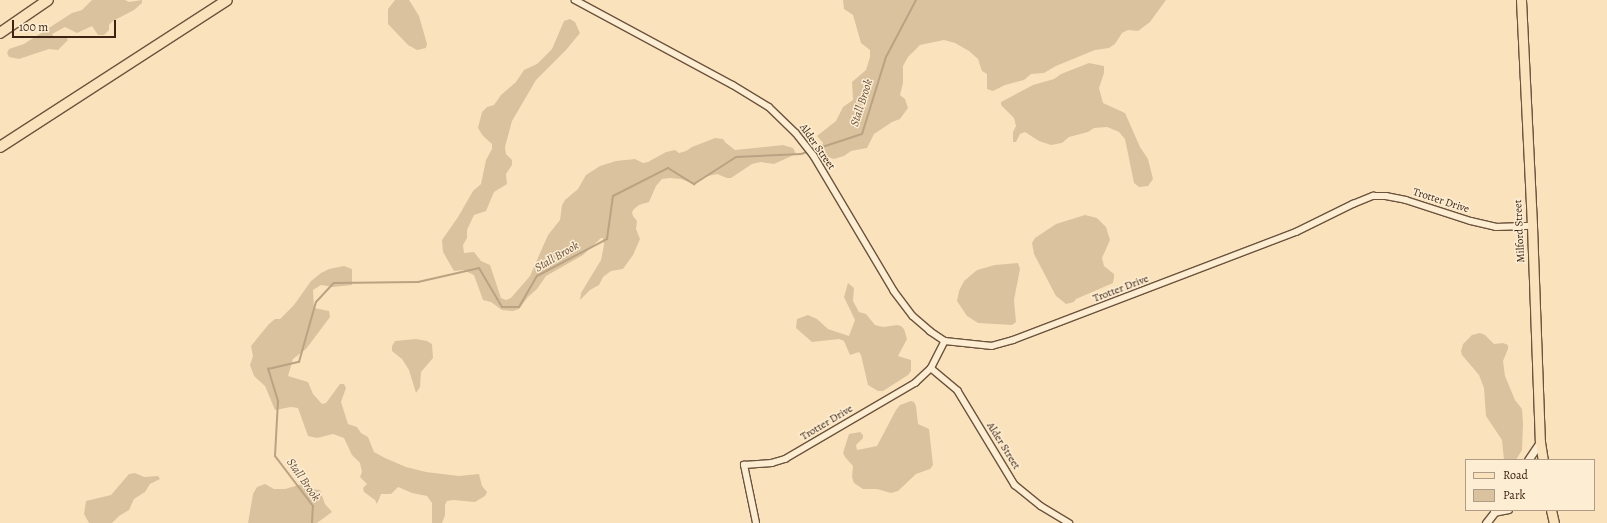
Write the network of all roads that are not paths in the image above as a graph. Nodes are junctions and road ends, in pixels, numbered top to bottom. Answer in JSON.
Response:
{"nodes":[{"id":1,"x":48,"y":0,"type":"edge"},
{"id":2,"x":227,"y":0,"type":"edge"},
{"id":3,"x":575,"y":0,"type":"edge"},
{"id":4,"x":1521,"y":0,"type":"edge"},
{"id":5,"x":0,"y":33,"type":"edge"},
{"id":6,"x":0,"y":147,"type":"edge"},
{"id":7,"x":1532,"y":226,"type":"junction"},
{"id":8,"x":945,"y":341,"type":"junction"},
{"id":9,"x":931,"y":368,"type":"junction"},
{"id":10,"x":1540,"y":442,"type":"junction"},
{"id":11,"x":1529,"y":459,"type":"edge"},
{"id":12,"x":1542,"y":459,"type":"edge"},
{"id":13,"x":1551,"y":511,"type":"edge"},
{"id":14,"x":1495,"y":512,"type":"edge"},
{"id":15,"x":756,"y":523,"type":"edge"},
{"id":16,"x":1069,"y":523,"type":"edge"},
{"id":17,"x":1486,"y":523,"type":"edge"},
{"id":18,"x":1554,"y":523,"type":"edge"}],
"edges":[{"from":1,"to":5,"type":"highway"},
{"from":2,"to":6,"type":"highway"},
{"from":3,"to":8,"type":"street","name":"Alder Street"},
{"from":4,"to":7,"type":"main road","name":"Milford Street"},
{"from":7,"to":8,"type":"street","name":"Trotter Drive"},
{"from":7,"to":10,"type":"main road","name":"Milford Street"},
{"from":8,"to":9,"type":"street","name":"Trotter Drive"},
{"from":9,"to":15,"type":"street","name":"Trotter Drive"},
{"from":9,"to":16,"type":"street","name":"Alder Street"},
{"from":10,"to":11,"type":"street"},
{"from":10,"to":12,"type":"main road","name":"Milford Street"},
{"from":13,"to":18,"type":"main road"},
{"from":14,"to":17,"type":"street"}]}
